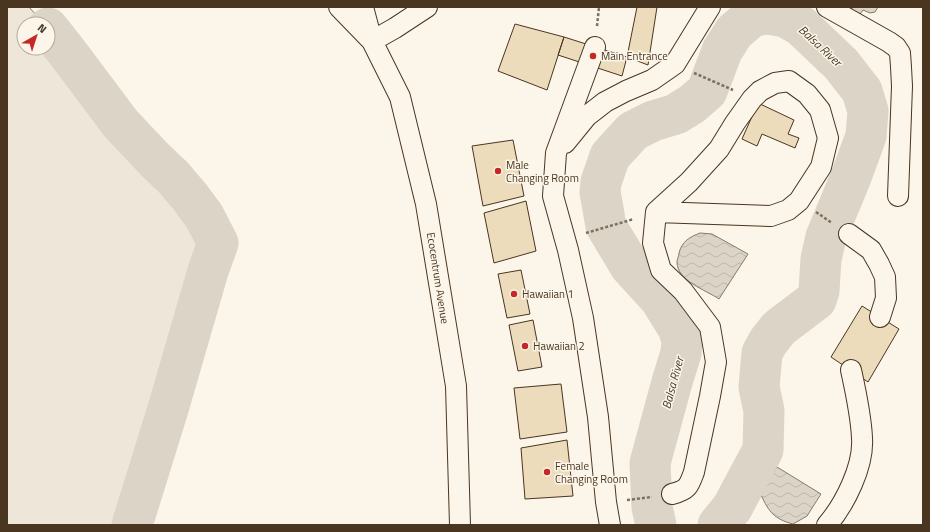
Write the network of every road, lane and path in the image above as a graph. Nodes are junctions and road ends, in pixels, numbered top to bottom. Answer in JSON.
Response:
{"nodes":[{"id":1,"x":339,"y":7,"type":"edge"},
{"id":2,"x":363,"y":7,"type":"edge"},
{"id":3,"x":427,"y":7,"type":"edge"},
{"id":4,"x":710,"y":7,"type":"edge"},
{"id":5,"x":827,"y":7,"type":"edge"},
{"id":6,"x":372,"y":41,"type":"junction"},
{"id":7,"x":595,"y":47,"type":"dead end"},
{"id":8,"x":675,"y":64,"type":"junction"},
{"id":9,"x":752,"y":99,"type":"junction"},
{"id":10,"x":556,"y":153,"type":"junction"},
{"id":11,"x":898,"y":196,"type":"dead end"},
{"id":12,"x":799,"y":201,"type":"junction"},
{"id":13,"x":656,"y":212,"type":"junction"},
{"id":14,"x":849,"y":234,"type":"joint"},
{"id":15,"x":565,"y":239,"type":"junction"},
{"id":16,"x":880,"y":317,"type":"dead end"},
{"id":17,"x":851,"y":370,"type":"dead end"},
{"id":18,"x":672,"y":494,"type":"joint"},
{"id":19,"x":606,"y":502,"type":"junction"},
{"id":20,"x":460,"y":525,"type":"edge"},
{"id":21,"x":610,"y":525,"type":"edge"},
{"id":22,"x":827,"y":525,"type":"edge"}],
"edges":[{"from":1,"to":6,"type":"street","name":"Ecocentrum Avenue"},
{"from":2,"to":6,"type":"street","name":"Ecocentrum Avenue"},
{"from":3,"to":6,"type":"street"},
{"from":4,"to":8,"type":"street"},
{"from":5,"to":11,"type":"street"},
{"from":6,"to":20,"type":"street","name":"Ecocentrum Avenue"},
{"from":7,"to":10,"type":"street"},
{"from":8,"to":9,"type":"path"},
{"from":8,"to":10,"type":"street"},
{"from":9,"to":12,"type":"street"},
{"from":9,"to":13,"type":"street"},
{"from":10,"to":15,"type":"street"},
{"from":12,"to":13,"type":"street"},
{"from":12,"to":14,"type":"path"},
{"from":13,"to":15,"type":"path"},
{"from":13,"to":18,"type":"street"},
{"from":14,"to":16,"type":"street"},
{"from":15,"to":19,"type":"street"},
{"from":17,"to":22,"type":"street"},
{"from":18,"to":19,"type":"path"},
{"from":19,"to":21,"type":"street"}]}
